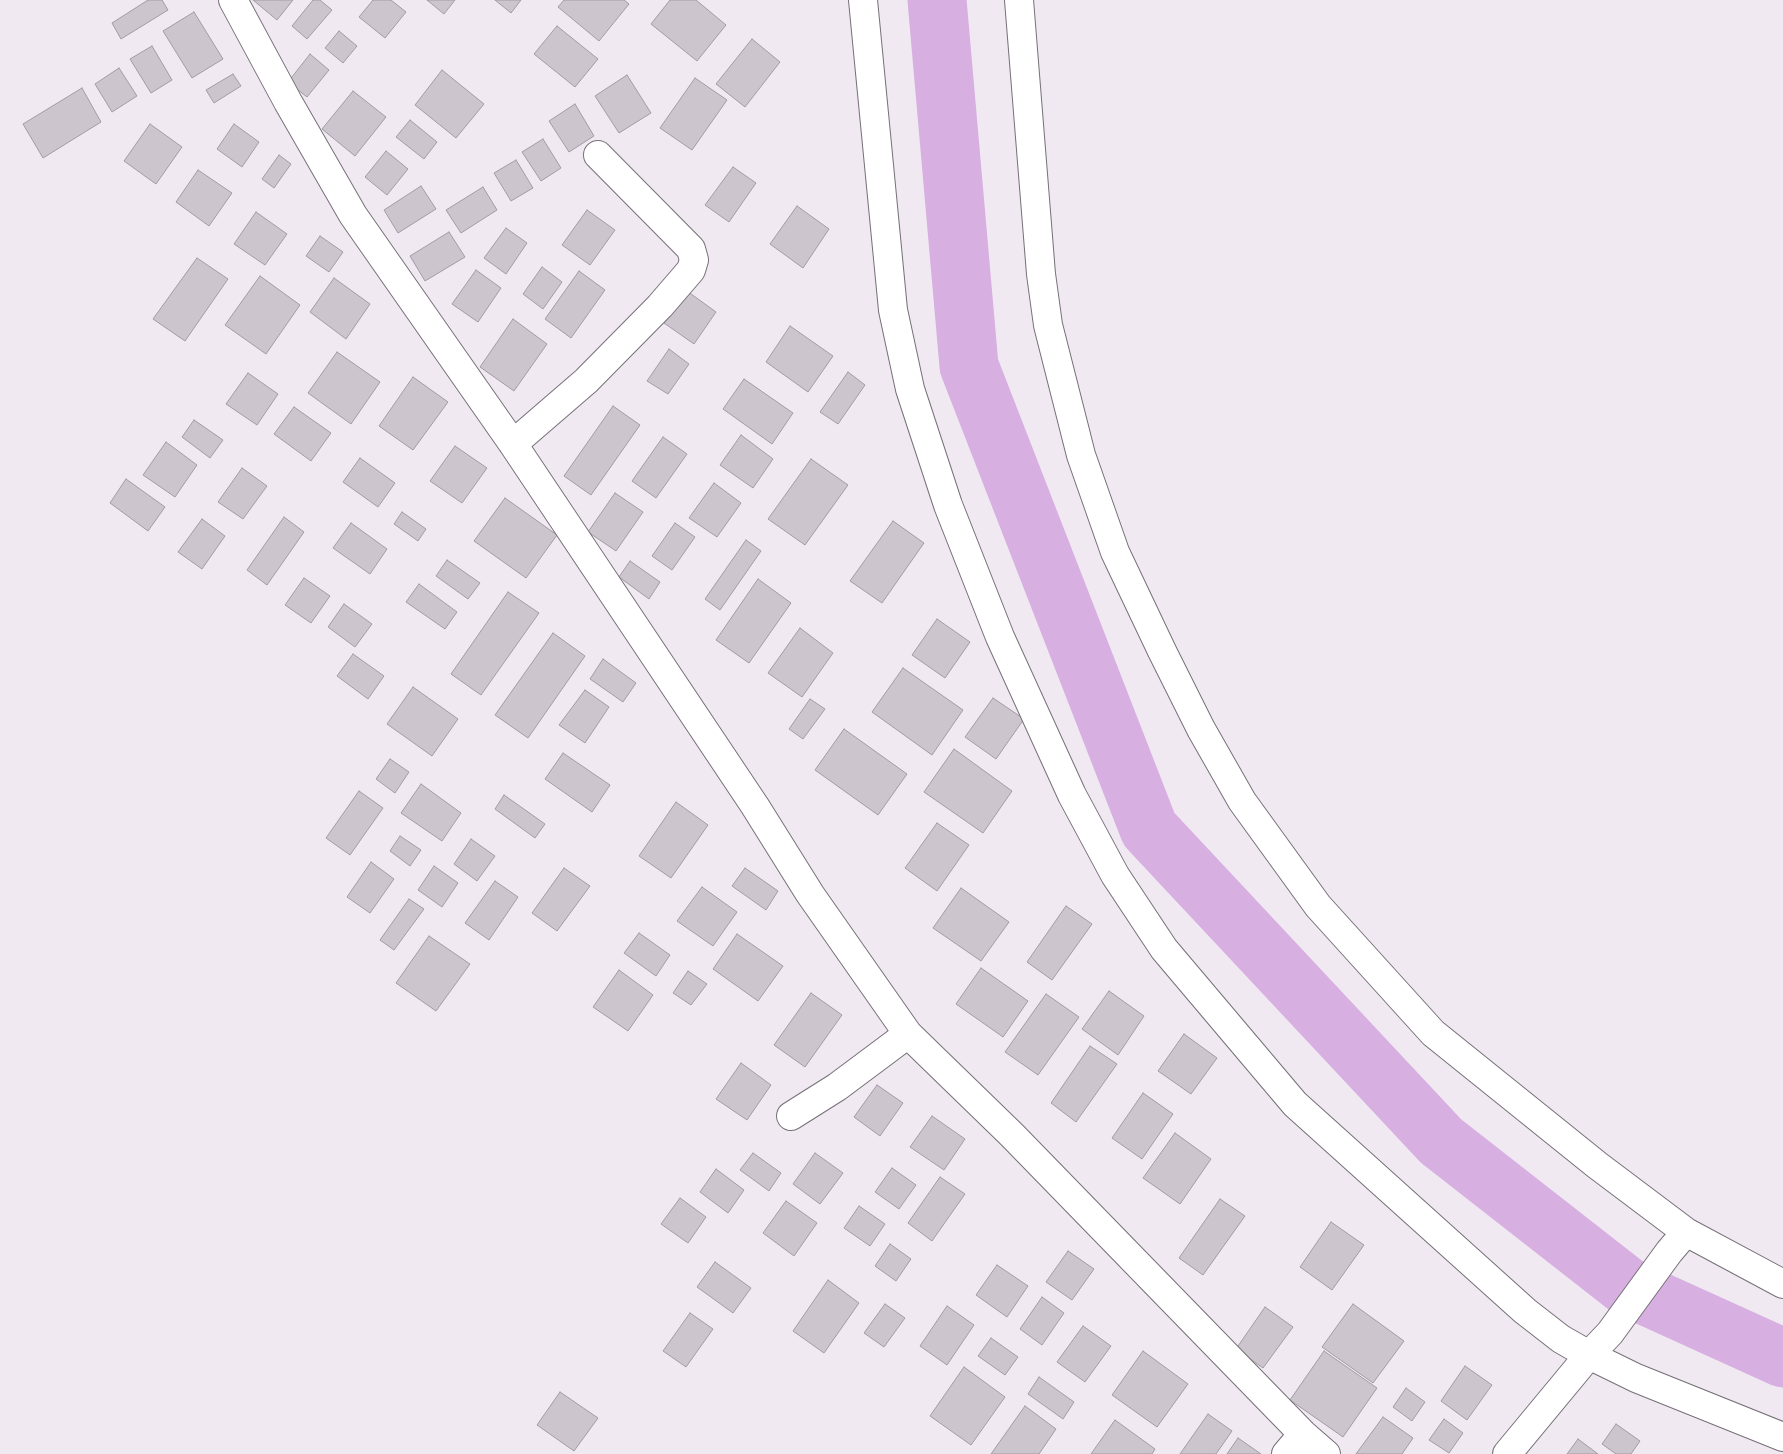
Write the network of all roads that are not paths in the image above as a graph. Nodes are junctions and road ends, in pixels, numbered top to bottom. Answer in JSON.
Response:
{"nodes":[{"id":1,"x":233,"y":0,"type":"edge"},
{"id":2,"x":863,"y":0,"type":"edge"},
{"id":3,"x":1019,"y":0,"type":"edge"},
{"id":4,"x":598,"y":155,"type":"dead end"},
{"id":5,"x":513,"y":444,"type":"junction"},
{"id":6,"x":908,"y":1034,"type":"junction"},
{"id":7,"x":792,"y":1116,"type":"dead end"},
{"id":8,"x":1686,"y":1232,"type":"junction"},
{"id":9,"x":1783,"y":1284,"type":"edge"},
{"id":10,"x":1589,"y":1355,"type":"junction"},
{"id":11,"x":1783,"y":1437,"type":"edge"},
{"id":12,"x":1295,"y":1444,"type":"edge"},
{"id":13,"x":1326,"y":1454,"type":"edge"},
{"id":14,"x":1507,"y":1454,"type":"edge"}],
"edges":[{"from":1,"to":5,"type":"street"},
{"from":2,"to":10,"type":"street"},
{"from":3,"to":8,"type":"street"},
{"from":4,"to":5,"type":"street"},
{"from":5,"to":6,"type":"street"},
{"from":6,"to":7,"type":"street"},
{"from":6,"to":12,"type":"street"},
{"from":8,"to":9,"type":"street"},
{"from":8,"to":10,"type":"street"},
{"from":10,"to":11,"type":"street"},
{"from":10,"to":14,"type":"street"},
{"from":12,"to":13,"type":"street"}]}
